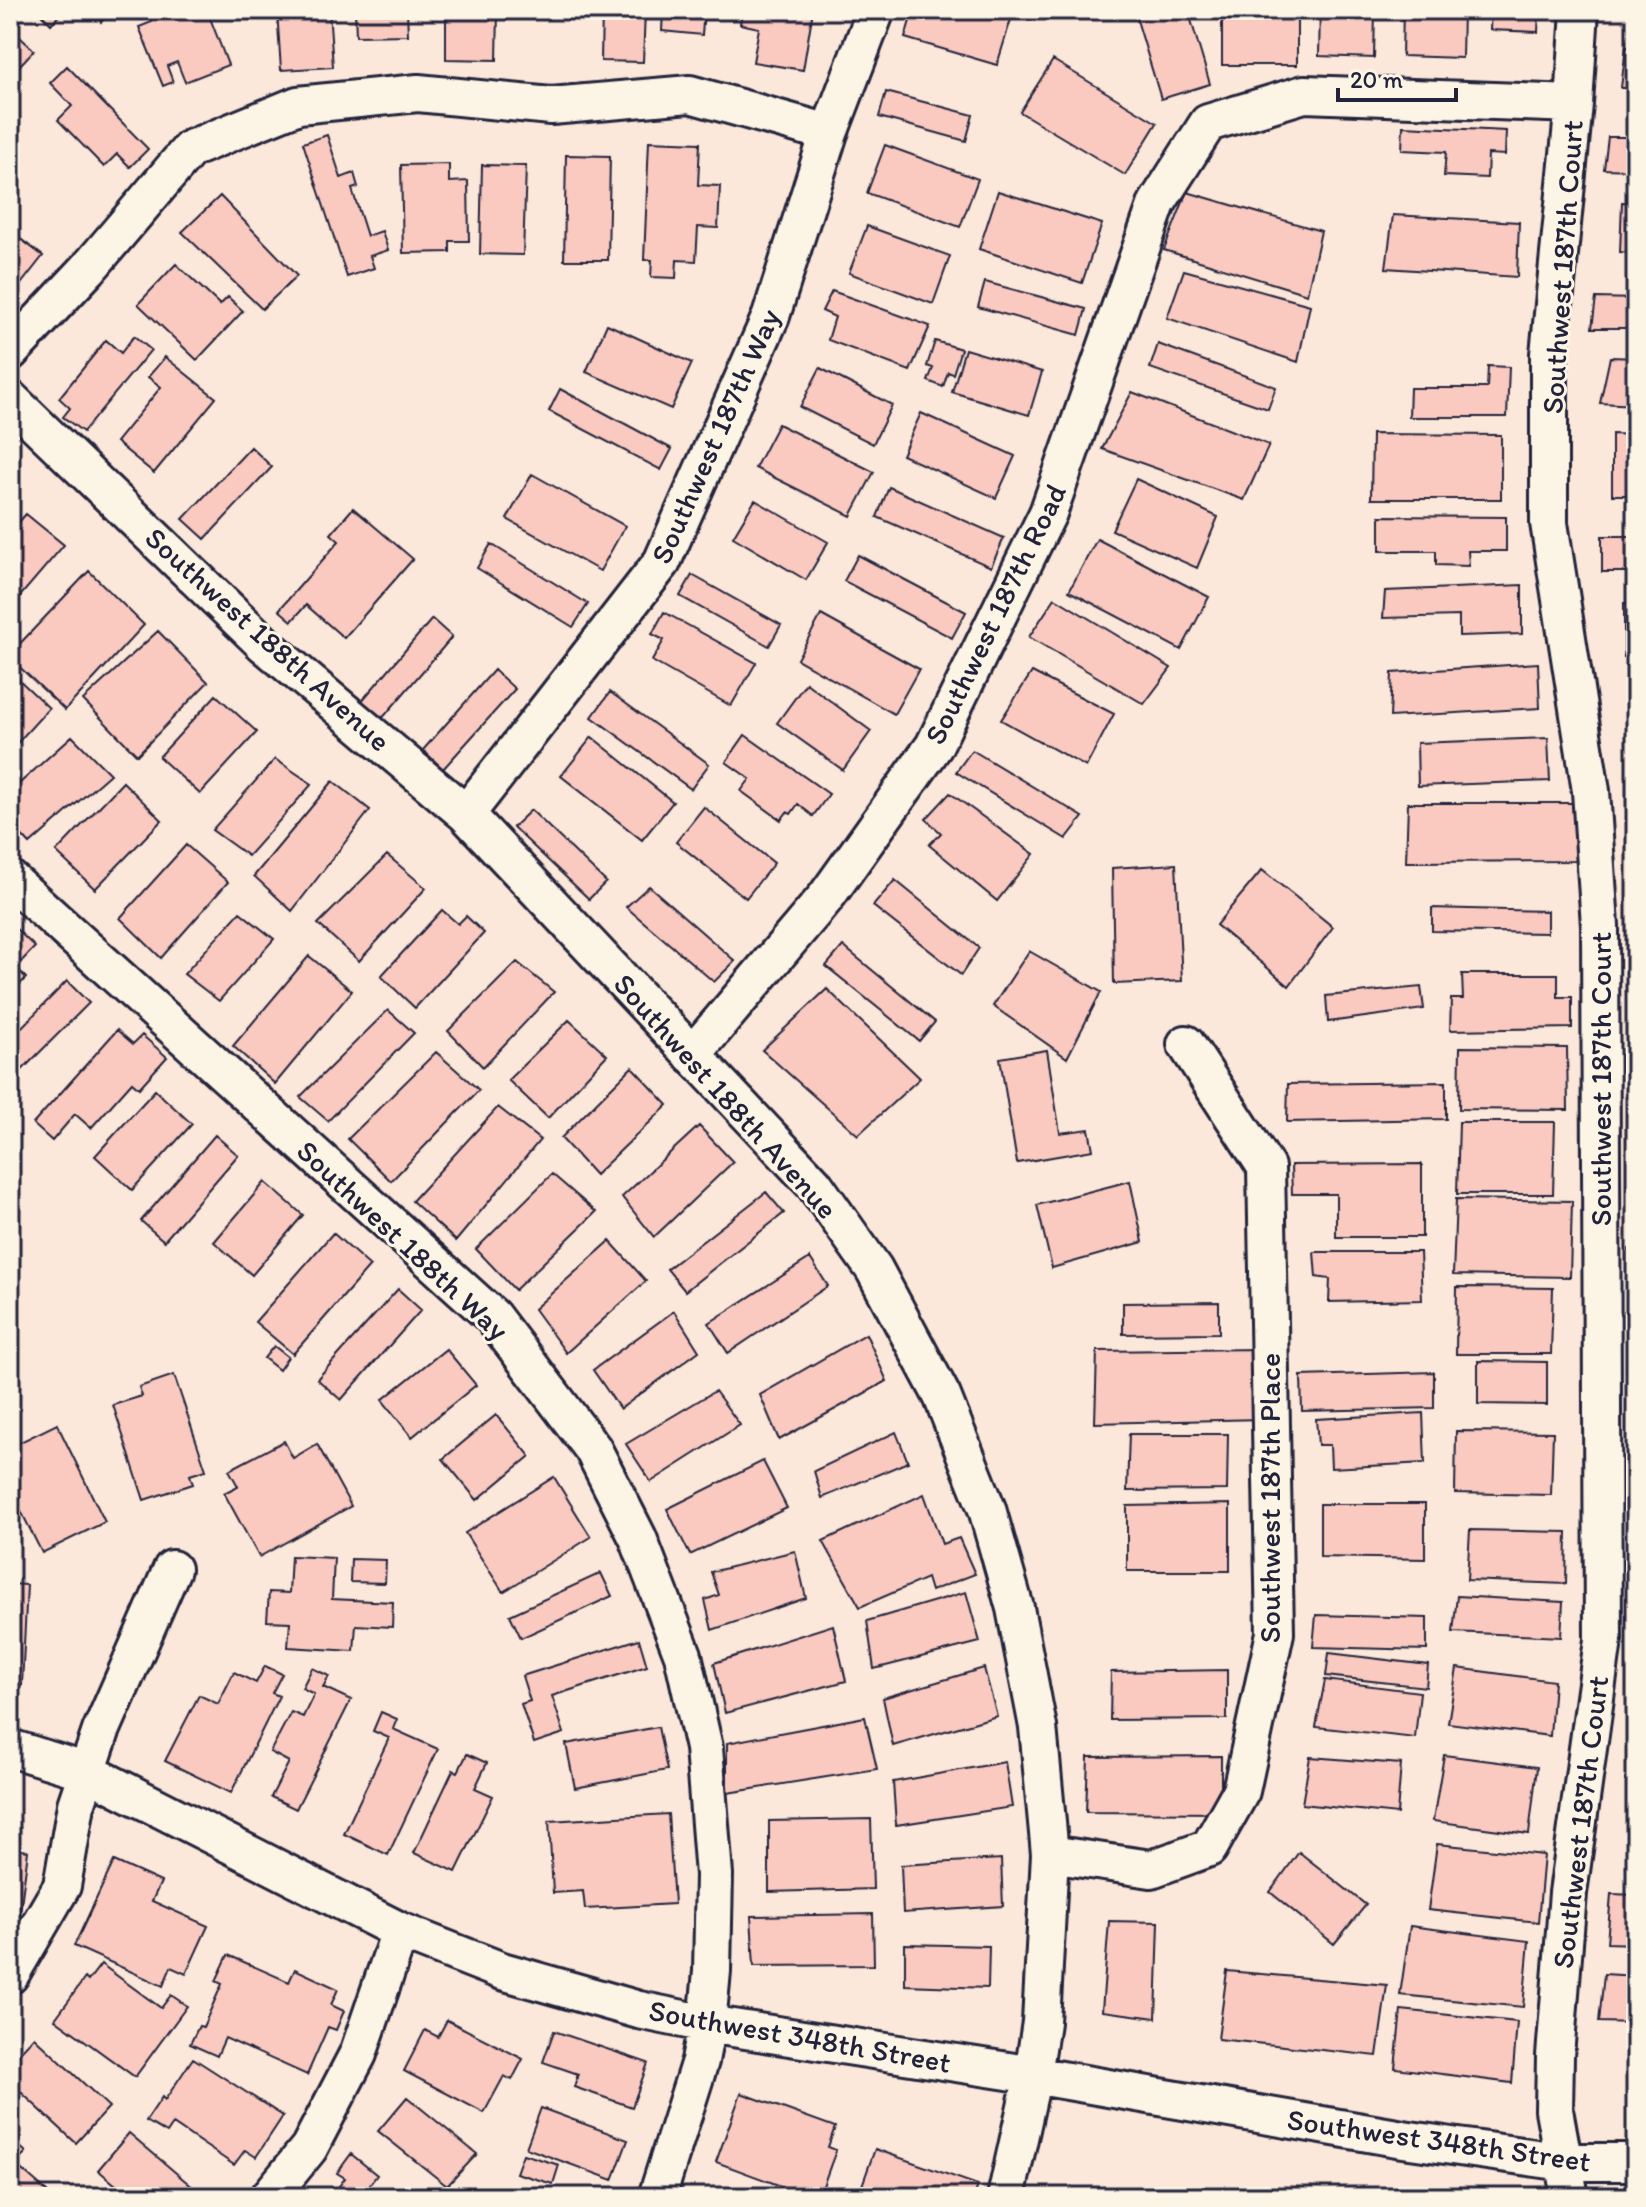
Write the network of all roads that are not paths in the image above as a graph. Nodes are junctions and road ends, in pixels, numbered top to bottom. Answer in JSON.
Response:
{"nodes":[{"id":1,"x":876,"y":10,"type":"edge"},
{"id":2,"x":1580,"y":10,"type":"edge"},
{"id":3,"x":1574,"y":104,"type":"junction"},
{"id":4,"x":829,"y":133,"type":"junction"},
{"id":5,"x":10,"y":352,"type":"edge"},
{"id":6,"x":10,"y":399,"type":"edge"},
{"id":7,"x":466,"y":814,"type":"junction"},
{"id":8,"x":10,"y":879,"type":"edge"},
{"id":9,"x":1186,"y":1044,"type":"dead end"},
{"id":10,"x":692,"y":1055,"type":"junction"},
{"id":11,"x":172,"y":1569,"type":"dead end"},
{"id":12,"x":10,"y":1748,"type":"edge"},
{"id":13,"x":88,"y":1772,"type":"junction"},
{"id":14,"x":1050,"y":1854,"type":"junction"},
{"id":15,"x":400,"y":1931,"type":"junction"},
{"id":16,"x":10,"y":1975,"type":"edge"},
{"id":17,"x":707,"y":2024,"type":"junction"},
{"id":18,"x":1033,"y":2075,"type":"junction"},
{"id":19,"x":1564,"y":2162,"type":"junction"},
{"id":20,"x":1636,"y":2162,"type":"edge"},
{"id":21,"x":269,"y":2197,"type":"edge"},
{"id":22,"x":657,"y":2197,"type":"edge"},
{"id":23,"x":1006,"y":2197,"type":"edge"},
{"id":24,"x":1570,"y":2197,"type":"edge"}],
"edges":[{"from":1,"to":4,"type":"street","name":"Southwest 187th Way"},
{"from":2,"to":3,"type":"street","name":"Southwest 187th Court"},
{"from":3,"to":10,"type":"street","name":"Southwest 187th Road"},
{"from":3,"to":19,"type":"street","name":"Southwest 187th Court"},
{"from":4,"to":5,"type":"street"},
{"from":4,"to":7,"type":"street","name":"Southwest 187th Way"},
{"from":6,"to":7,"type":"street","name":"Southwest 188th Avenue"},
{"from":7,"to":10,"type":"street","name":"Southwest 188th Avenue"},
{"from":8,"to":17,"type":"street","name":"Southwest 188th Way"},
{"from":9,"to":14,"type":"street","name":"Southwest 187th Place"},
{"from":10,"to":14,"type":"street","name":"Southwest 188th Avenue"},
{"from":11,"to":13,"type":"street"},
{"from":12,"to":13,"type":"street","name":"Southwest 348th Street"},
{"from":13,"to":15,"type":"street","name":"Southwest 348th Street"},
{"from":13,"to":16,"type":"street"},
{"from":14,"to":18,"type":"street","name":"Southwest 188th Avenue"},
{"from":15,"to":17,"type":"street","name":"Southwest 348th Street"},
{"from":15,"to":21,"type":"street"},
{"from":17,"to":18,"type":"street","name":"Southwest 348th Street"},
{"from":17,"to":22,"type":"street","name":"Southwest 188th Way"},
{"from":18,"to":19,"type":"street","name":"Southwest 348th Street"},
{"from":18,"to":23,"type":"street","name":"Southwest 188th Avenue"},
{"from":19,"to":20,"type":"street","name":"Southwest 348th Street"},
{"from":19,"to":24,"type":"street","name":"Southwest 187th Court"}]}
